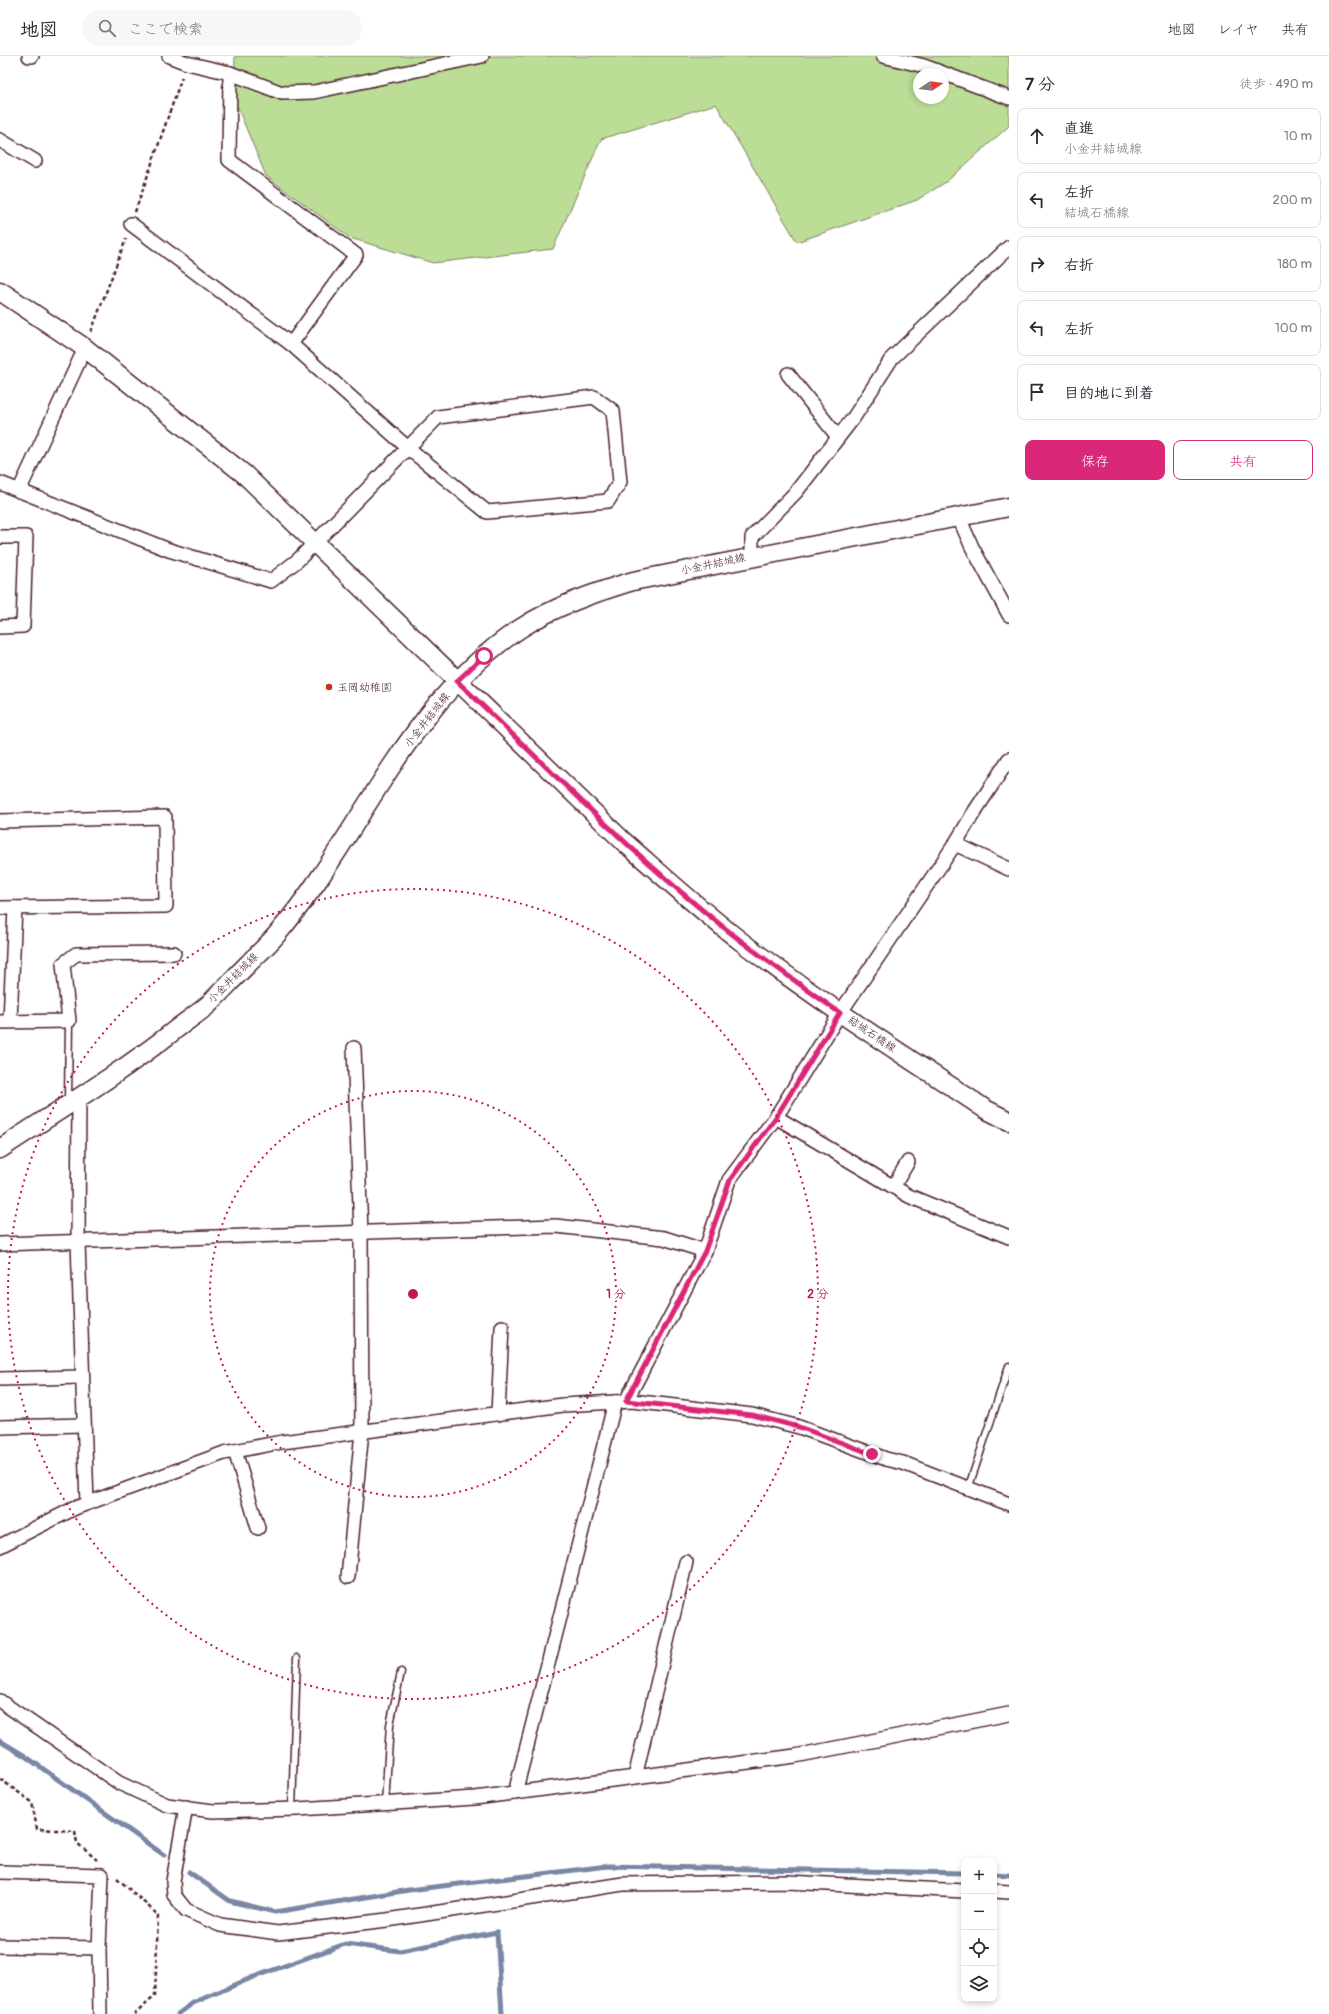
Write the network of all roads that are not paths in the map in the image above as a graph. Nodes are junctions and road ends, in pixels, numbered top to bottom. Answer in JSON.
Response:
{"nodes":[{"id":1,"x":169,"y":56,"type":"edge"},
{"id":2,"x":482,"y":56,"type":"edge"},
{"id":3,"x":883,"y":56,"type":"edge"},
{"id":4,"x":230,"y":72,"type":"junction"},
{"id":5,"x":1009,"y":98,"type":"edge"},
{"id":6,"x":0,"y":140,"type":"edge"},
{"id":7,"x":35,"y":161,"type":"dead end"},
{"id":8,"x":131,"y":224,"type":"road end"},
{"id":9,"x":1009,"y":247,"type":"edge"},
{"id":10,"x":0,"y":291,"type":"edge"},
{"id":11,"x":291,"y":344,"type":"junction"},
{"id":12,"x":86,"y":348,"type":"junction"},
{"id":13,"x":788,"y":374,"type":"dead end"},
{"id":14,"x":838,"y":437,"type":"junction"},
{"id":15,"x":408,"y":448,"type":"junction"},
{"id":16,"x":0,"y":483,"type":"edge"},
{"id":17,"x":19,"y":491,"type":"junction"},
{"id":18,"x":1009,"y":507,"type":"edge"},
{"id":19,"x":959,"y":518,"type":"junction"},
{"id":20,"x":0,"y":538,"type":"edge"},
{"id":21,"x":315,"y":543,"type":"junction"},
{"id":22,"x":752,"y":556,"type":"junction"},
{"id":23,"x":1009,"y":615,"type":"edge"},
{"id":24,"x":0,"y":627,"type":"edge"},
{"id":25,"x":457,"y":681,"type":"junction"},
{"id":26,"x":1009,"y":759,"type":"edge"},
{"id":27,"x":1005,"y":774,"type":"edge"},
{"id":28,"x":0,"y":821,"type":"edge"},
{"id":29,"x":956,"y":844,"type":"junction"},
{"id":30,"x":1009,"y":869,"type":"edge"},
{"id":31,"x":0,"y":908,"type":"edge"},
{"id":32,"x":15,"y":908,"type":"junction"},
{"id":33,"x":174,"y":953,"type":"dead end"},
{"id":34,"x":840,"y":1013,"type":"junction"},
{"id":35,"x":69,"y":1021,"type":"junction"},
{"id":36,"x":5,"y":1022,"type":"edge"},
{"id":37,"x":354,"y":1048,"type":"dead end"},
{"id":38,"x":74,"y":1100,"type":"junction"},
{"id":39,"x":776,"y":1117,"type":"junction"},
{"id":40,"x":1009,"y":1121,"type":"edge"},
{"id":41,"x":0,"y":1149,"type":"edge"},
{"id":42,"x":908,"y":1162,"type":"dead end"},
{"id":43,"x":893,"y":1187,"type":"junction"},
{"id":44,"x":361,"y":1233,"type":"junction"},
{"id":45,"x":1009,"y":1236,"type":"edge"},
{"id":46,"x":78,"y":1242,"type":"junction"},
{"id":47,"x":0,"y":1244,"type":"edge"},
{"id":48,"x":705,"y":1251,"type":"junction"},
{"id":49,"x":502,"y":1328,"type":"dead end"},
{"id":50,"x":1009,"y":1366,"type":"edge"},
{"id":51,"x":82,"y":1377,"type":"junction"},
{"id":52,"x":0,"y":1379,"type":"edge"},
{"id":53,"x":621,"y":1402,"type":"junction"},
{"id":54,"x":498,"y":1414,"type":"junction"},
{"id":55,"x":84,"y":1425,"type":"junction"},
{"id":56,"x":0,"y":1427,"type":"edge"},
{"id":57,"x":362,"y":1431,"type":"junction"},
{"id":58,"x":235,"y":1451,"type":"junction"},
{"id":59,"x":968,"y":1488,"type":"junction"},
{"id":60,"x":87,"y":1504,"type":"junction"},
{"id":61,"x":1009,"y":1504,"type":"edge"},
{"id":62,"x":258,"y":1528,"type":"dead end"},
{"id":63,"x":0,"y":1546,"type":"edge"},
{"id":64,"x":686,"y":1562,"type":"dead end"},
{"id":65,"x":348,"y":1577,"type":"dead end"},
{"id":66,"x":297,"y":1658,"type":"dead end"},
{"id":67,"x":401,"y":1672,"type":"dead end"},
{"id":68,"x":0,"y":1701,"type":"edge"},
{"id":69,"x":1009,"y":1714,"type":"edge"},
{"id":70,"x":635,"y":1777,"type":"junction"},
{"id":71,"x":515,"y":1793,"type":"junction"},
{"id":72,"x":385,"y":1804,"type":"junction"},
{"id":73,"x":186,"y":1807,"type":"junction"},
{"id":74,"x":292,"y":1810,"type":"junction"},
{"id":75,"x":0,"y":1872,"type":"edge"},
{"id":76,"x":961,"y":1891,"type":"edge"},
{"id":77,"x":997,"y":1891,"type":"edge"},
{"id":78,"x":1009,"y":1892,"type":"edge"},
{"id":79,"x":0,"y":1946,"type":"edge"},
{"id":80,"x":99,"y":1948,"type":"junction"},
{"id":81,"x":100,"y":2014,"type":"edge"}],
"edges":[{"from":1,"to":4,"type":"street"},
{"from":2,"to":4,"type":"street"},
{"from":3,"to":5,"type":"street"},
{"from":4,"to":11,"type":"street"},
{"from":6,"to":7,"type":"street"},
{"from":8,"to":11,"type":"street"},
{"from":9,"to":14,"type":"street"},
{"from":10,"to":12,"type":"main road","name":"結城石橋線"},
{"from":11,"to":15,"type":"street"},
{"from":12,"to":17,"type":"street"},
{"from":12,"to":21,"type":"main road","name":"結城石橋線"},
{"from":13,"to":14,"type":"street"},
{"from":14,"to":22,"type":"street"},
{"from":15,"to":15,"type":"street"},
{"from":15,"to":21,"type":"street"},
{"from":16,"to":17,"type":"street"},
{"from":17,"to":21,"type":"street"},
{"from":18,"to":19,"type":"main road","name":"小金井結城線"},
{"from":19,"to":22,"type":"main road","name":"小金井結城線"},
{"from":19,"to":23,"type":"street"},
{"from":20,"to":24,"type":"street"},
{"from":21,"to":25,"type":"main road","name":"結城石橋線"},
{"from":22,"to":25,"type":"main road","name":"小金井結城線"},
{"from":25,"to":34,"type":"main road","name":"結城石橋線"},
{"from":25,"to":38,"type":"main road","name":"小金井結城線"},
{"from":26,"to":27,"type":"street"},
{"from":27,"to":29,"type":"street"},
{"from":28,"to":32,"type":"street"},
{"from":29,"to":30,"type":"street"},
{"from":29,"to":34,"type":"street"},
{"from":31,"to":32,"type":"street"},
{"from":32,"to":36,"type":"street"},
{"from":33,"to":35,"type":"street"},
{"from":34,"to":39,"type":"street"},
{"from":34,"to":40,"type":"main road","name":"結城石橋線"},
{"from":35,"to":36,"type":"street"},
{"from":35,"to":38,"type":"lane"},
{"from":37,"to":44,"type":"street"},
{"from":38,"to":41,"type":"main road","name":"小金井結城線"},
{"from":38,"to":46,"type":"street"},
{"from":39,"to":43,"type":"street"},
{"from":39,"to":48,"type":"street"},
{"from":42,"to":43,"type":"street"},
{"from":43,"to":45,"type":"street"},
{"from":44,"to":46,"type":"street"},
{"from":44,"to":48,"type":"street"},
{"from":44,"to":57,"type":"street"},
{"from":46,"to":47,"type":"street"},
{"from":46,"to":51,"type":"street"},
{"from":48,"to":53,"type":"street"},
{"from":49,"to":54,"type":"street"},
{"from":50,"to":59,"type":"lane"},
{"from":51,"to":52,"type":"street"},
{"from":51,"to":55,"type":"street"},
{"from":53,"to":54,"type":"street"},
{"from":53,"to":59,"type":"street"},
{"from":53,"to":71,"type":"street"},
{"from":54,"to":57,"type":"street"},
{"from":55,"to":56,"type":"street"},
{"from":55,"to":60,"type":"street"},
{"from":57,"to":58,"type":"street"},
{"from":57,"to":65,"type":"street"},
{"from":58,"to":60,"type":"street"},
{"from":58,"to":62,"type":"street"},
{"from":59,"to":61,"type":"street"},
{"from":60,"to":63,"type":"street"},
{"from":64,"to":70,"type":"street"},
{"from":66,"to":74,"type":"lane"},
{"from":67,"to":72,"type":"lane"},
{"from":68,"to":73,"type":"street"},
{"from":69,"to":70,"type":"street"},
{"from":70,"to":71,"type":"street"},
{"from":71,"to":72,"type":"street"},
{"from":72,"to":74,"type":"street"},
{"from":73,"to":74,"type":"street"},
{"from":73,"to":76,"type":"street"},
{"from":75,"to":80,"type":"street"},
{"from":77,"to":78,"type":"street"},
{"from":79,"to":80,"type":"street"},
{"from":80,"to":81,"type":"street"}]}
